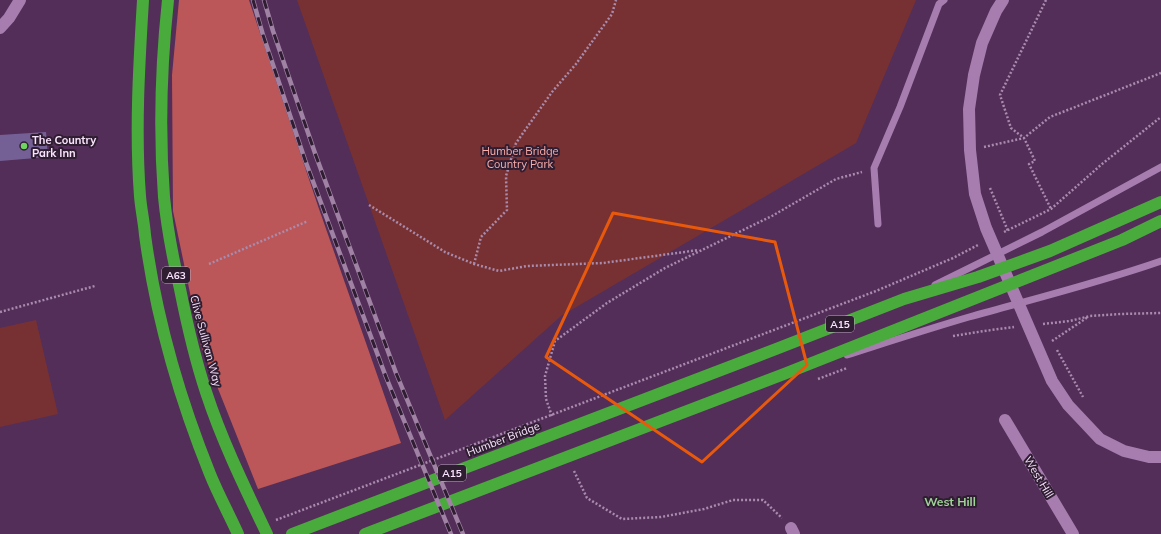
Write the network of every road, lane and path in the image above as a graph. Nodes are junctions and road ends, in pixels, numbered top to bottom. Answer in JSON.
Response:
{"nodes":[{"id":1,"x":20,"y":0,"type":"edge"},
{"id":2,"x":143,"y":0,"type":"edge"},
{"id":3,"x":168,"y":0,"type":"edge"},
{"id":4,"x":616,"y":0,"type":"edge"},
{"id":5,"x":944,"y":0,"type":"edge"},
{"id":6,"x":1003,"y":0,"type":"edge"},
{"id":7,"x":1046,"y":0,"type":"edge"},
{"id":8,"x":0,"y":28,"type":"edge"},
{"id":9,"x":1161,"y":73,"type":"edge"},
{"id":10,"x":1161,"y":117,"type":"edge"},
{"id":11,"x":1024,"y":138,"type":"junction"},
{"id":12,"x":970,"y":150,"type":"junction"},
{"id":13,"x":1161,"y":167,"type":"edge"},
{"id":14,"x":874,"y":168,"type":"junction"},
{"id":15,"x":1161,"y":202,"type":"edge"},
{"id":16,"x":369,"y":205,"type":"dead end"},
{"id":17,"x":1051,"y":209,"type":"junction"},
{"id":18,"x":308,"y":221,"type":"dead end"},
{"id":19,"x":1161,"y":222,"type":"edge"},
{"id":20,"x":878,"y":224,"type":"dead end"},
{"id":21,"x":1002,"y":233,"type":"dead end"},
{"id":22,"x":981,"y":244,"type":"dead end"},
{"id":23,"x":1161,"y":261,"type":"edge"},
{"id":24,"x":209,"y":264,"type":"dead end"},
{"id":25,"x":474,"y":264,"type":"junction"},
{"id":26,"x":95,"y":286,"type":"dead end"},
{"id":27,"x":904,"y":299,"type":"junction"},
{"id":28,"x":0,"y":312,"type":"edge"},
{"id":29,"x":1161,"y":313,"type":"edge"},
{"id":30,"x":1090,"y":316,"type":"junction"},
{"id":31,"x":1039,"y":324,"type":"dead end"},
{"id":32,"x":1015,"y":327,"type":"dead end"},
{"id":33,"x":948,"y":338,"type":"dead end"},
{"id":34,"x":1052,"y":341,"type":"dead end"},
{"id":35,"x":1056,"y":348,"type":"dead end"},
{"id":36,"x":848,"y":368,"type":"dead end"},
{"id":37,"x":784,"y":374,"type":"junction"},
{"id":38,"x":811,"y":381,"type":"dead end"},
{"id":39,"x":1088,"y":403,"type":"dead end"},
{"id":40,"x":1005,"y":420,"type":"dead end"},
{"id":41,"x":1161,"y":457,"type":"edge"},
{"id":42,"x":268,"y":528,"type":"edge"},
{"id":43,"x":238,"y":534,"type":"edge"},
{"id":44,"x":292,"y":534,"type":"edge"},
{"id":45,"x":365,"y":534,"type":"edge"},
{"id":46,"x":1073,"y":534,"type":"edge"}],
"edges":[{"from":1,"to":8,"type":"street"},
{"from":2,"to":43,"type":"highway","number":"A63"},
{"from":3,"to":42,"type":"highway","name":"Clive Sullivan Way","number":"A63"},
{"from":4,"to":25,"type":"path"},
{"from":5,"to":14,"type":"lane"},
{"from":6,"to":12,"type":"street"},
{"from":7,"to":11,"type":"path"},
{"from":9,"to":11,"type":"path"},
{"from":10,"to":17,"type":"path"},
{"from":11,"to":12,"type":"path"},
{"from":11,"to":17,"type":"path"},
{"from":12,"to":41,"type":"street"},
{"from":13,"to":27,"type":"lane","number":"A15"},
{"from":14,"to":20,"type":"lane"},
{"from":14,"to":25,"type":"path"},
{"from":15,"to":27,"type":"highway"},
{"from":16,"to":25,"type":"path"},
{"from":17,"to":21,"type":"path"},
{"from":18,"to":24,"type":"path"},
{"from":19,"to":37,"type":"highway"},
{"from":22,"to":42,"type":"path"},
{"from":23,"to":37,"type":"lane","number":"A15"},
{"from":26,"to":28,"type":"path"},
{"from":27,"to":44,"type":"highway","name":"Humber Bridge","number":"A15"},
{"from":29,"to":30,"type":"path"},
{"from":30,"to":31,"type":"path"},
{"from":30,"to":34,"type":"path"},
{"from":32,"to":33,"type":"path"},
{"from":35,"to":39,"type":"path"},
{"from":36,"to":38,"type":"path"},
{"from":37,"to":45,"type":"highway","number":"A15"},
{"from":40,"to":46,"type":"street","name":"West Hill"}]}
